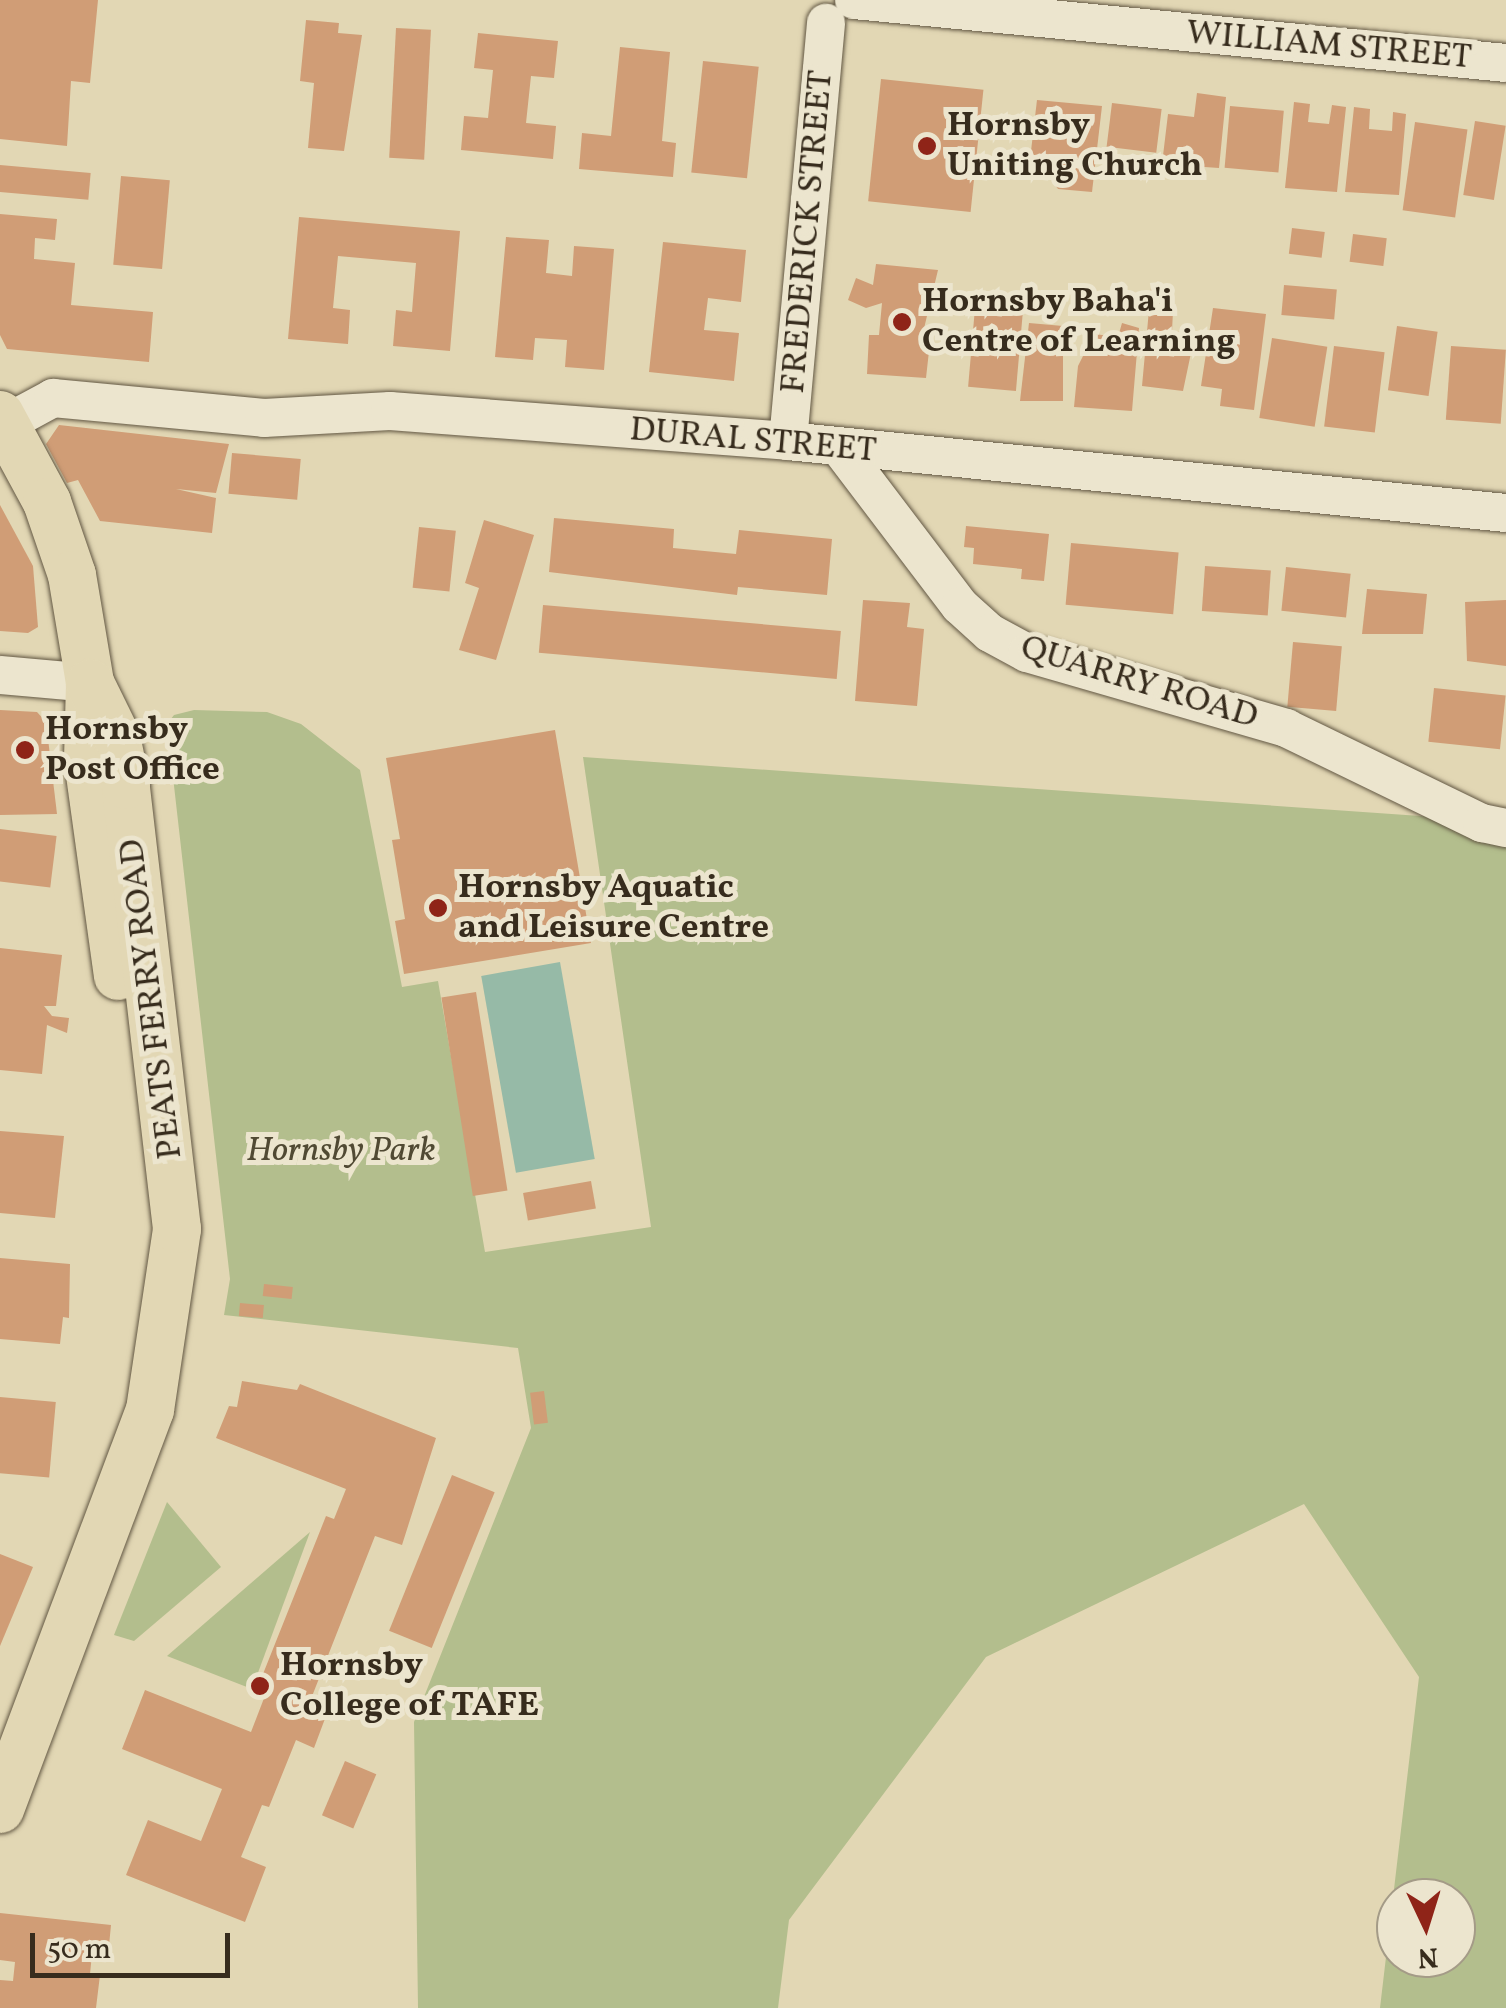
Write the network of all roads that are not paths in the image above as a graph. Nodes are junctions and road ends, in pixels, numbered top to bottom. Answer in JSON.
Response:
{"nodes":[{"id":1,"x":834,"y":6,"type":"edge"},
{"id":2,"x":1506,"y":63,"type":"edge"},
{"id":3,"x":2,"y":420,"type":"edge"},
{"id":4,"x":788,"y":442,"type":"junction"},
{"id":5,"x":840,"y":448,"type":"junction"},
{"id":6,"x":1506,"y":512,"type":"edge"},
{"id":7,"x":0,"y":675,"type":"edge"},
{"id":8,"x":90,"y":682,"type":"junction"},
{"id":9,"x":1506,"y":828,"type":"edge"},
{"id":10,"x":0,"y":1808,"type":"edge"}],
"edges":[{"from":1,"to":2,"type":"street","name":"WILLIAM STREET"},
{"from":1,"to":4,"type":"street","name":"FREDERICK STREET"},
{"from":3,"to":4,"type":"street","name":"DURAL STREET"},
{"from":3,"to":8,"type":"main road","name":"PEATS FERRY ROAD"},
{"from":4,"to":5,"type":"street","name":"DURAL STREET"},
{"from":5,"to":6,"type":"street","name":"DURAL STREET"},
{"from":5,"to":9,"type":"street","name":"QUARRY ROAD"},
{"from":7,"to":8,"type":"street"},
{"from":8,"to":10,"type":"main road","name":"PEATS FERRY ROAD"}]}
